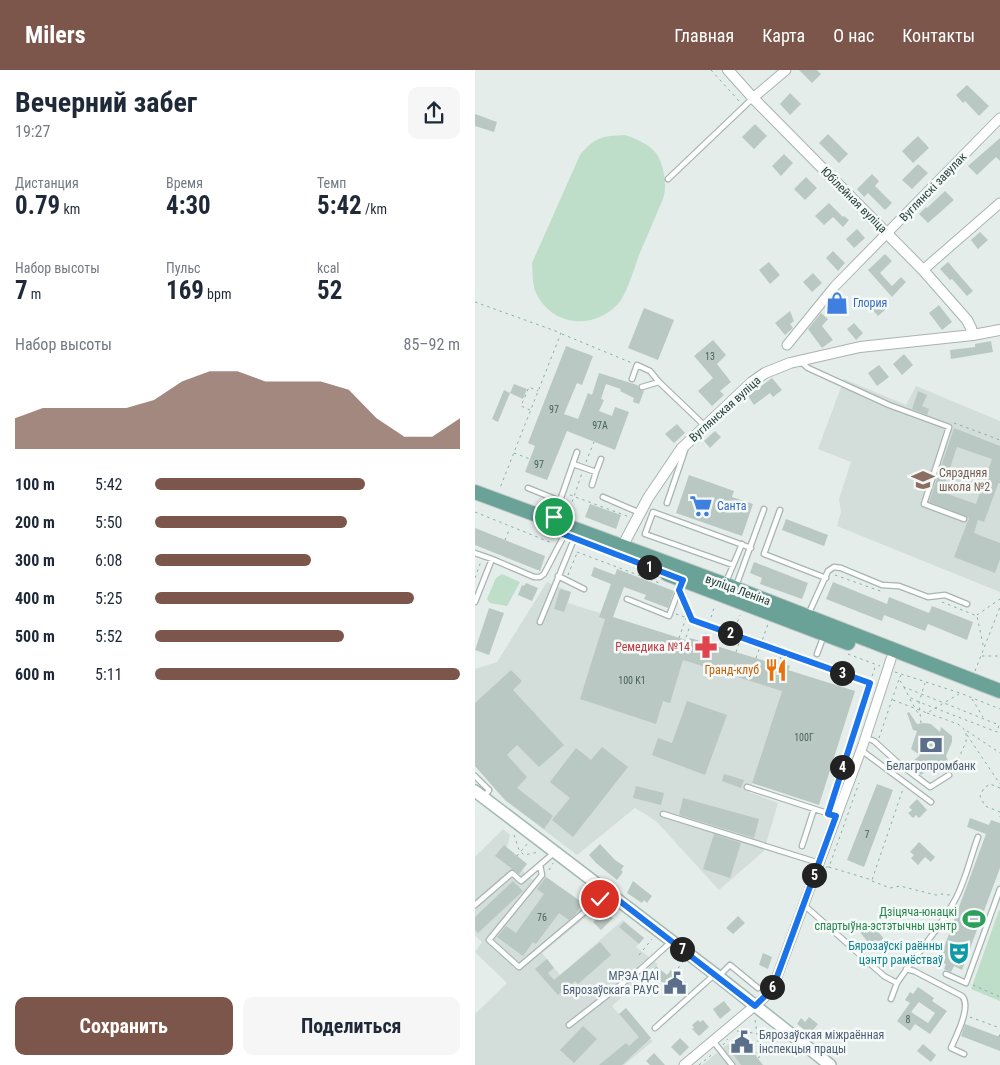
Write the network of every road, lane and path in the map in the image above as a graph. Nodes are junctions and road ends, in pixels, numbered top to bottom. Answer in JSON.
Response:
{"nodes":[{"id":1,"x":711,"y":70,"type":"edge"},
{"id":2,"x":728,"y":70,"type":"edge"},
{"id":3,"x":785,"y":70,"type":"edge"},
{"id":4,"x":753,"y":98,"type":"junction"},
{"id":5,"x":745,"y":106,"type":"junction"},
{"id":6,"x":1000,"y":118,"type":"edge"},
{"id":7,"x":667,"y":179,"type":"dead end"},
{"id":8,"x":1000,"y":203,"type":"edge"},
{"id":9,"x":887,"y":234,"type":"junction"},
{"id":10,"x":923,"y":270,"type":"junction"},
{"id":11,"x":475,"y":302,"type":"edge"},
{"id":12,"x":1000,"y":330,"type":"edge"},
{"id":13,"x":561,"y":333,"type":"junction"},
{"id":14,"x":973,"y":336,"type":"junction"},
{"id":15,"x":787,"y":345,"type":"dead end"},
{"id":16,"x":800,"y":360,"type":"junction"},
{"id":17,"x":637,"y":365,"type":"junction"},
{"id":18,"x":632,"y":379,"type":"dead end"},
{"id":19,"x":659,"y":382,"type":"junction"},
{"id":20,"x":642,"y":387,"type":"dead end"},
{"id":21,"x":538,"y":390,"type":"junction"},
{"id":22,"x":531,"y":410,"type":"junction"},
{"id":23,"x":705,"y":426,"type":"junction"},
{"id":24,"x":949,"y":427,"type":"junction"},
{"id":25,"x":1000,"y":440,"type":"edge"},
{"id":26,"x":594,"y":442,"type":"dead end"},
{"id":27,"x":687,"y":443,"type":"junction"},
{"id":28,"x":577,"y":452,"type":"dead end"},
{"id":29,"x":513,"y":453,"type":"junction"},
{"id":30,"x":530,"y":459,"type":"dead end"},
{"id":31,"x":601,"y":459,"type":"dead end"},
{"id":32,"x":573,"y":464,"type":"junction"},
{"id":33,"x":583,"y":468,"type":"junction"},
{"id":34,"x":596,"y":472,"type":"junction"},
{"id":35,"x":592,"y":486,"type":"dead end"},
{"id":36,"x":529,"y":488,"type":"dead end"},
{"id":37,"x":475,"y":492,"type":"edge"},
{"id":38,"x":498,"y":492,"type":"dead end"},
{"id":39,"x":563,"y":492,"type":"junction"},
{"id":40,"x":574,"y":496,"type":"junction"},
{"id":41,"x":603,"y":497,"type":"dead end"},
{"id":42,"x":475,"y":501,"type":"edge"},
{"id":43,"x":559,"y":502,"type":"junction"},
{"id":44,"x":667,"y":503,"type":"dead end"},
{"id":45,"x":764,"y":509,"type":"dead end"},
{"id":46,"x":780,"y":510,"type":"dead end"},
{"id":47,"x":635,"y":515,"type":"junction"},
{"id":48,"x":964,"y":519,"type":"dead end"},
{"id":49,"x":551,"y":525,"type":"junction"},
{"id":50,"x":510,"y":527,"type":"dead end"},
{"id":51,"x":570,"y":534,"type":"junction"},
{"id":52,"x":505,"y":540,"type":"dead end"},
{"id":53,"x":742,"y":544,"type":"junction"},
{"id":54,"x":751,"y":548,"type":"junction"},
{"id":55,"x":620,"y":551,"type":"junction"},
{"id":56,"x":475,"y":552,"type":"edge"},
{"id":57,"x":483,"y":556,"type":"junction"},
{"id":58,"x":492,"y":559,"type":"junction"},
{"id":59,"x":733,"y":565,"type":"junction"},
{"id":60,"x":826,"y":575,"type":"junction"},
{"id":61,"x":558,"y":576,"type":"junction"},
{"id":62,"x":475,"y":578,"type":"edge"},
{"id":63,"x":566,"y":580,"type":"dead end"},
{"id":64,"x":683,"y":580,"type":"junction"},
{"id":65,"x":584,"y":589,"type":"dead end"},
{"id":66,"x":730,"y":590,"type":"junction"},
{"id":67,"x":887,"y":591,"type":"dead end"},
{"id":68,"x":627,"y":599,"type":"dead end"},
{"id":69,"x":1000,"y":599,"type":"edge"},
{"id":70,"x":936,"y":600,"type":"dead end"},
{"id":71,"x":475,"y":602,"type":"edge"},
{"id":72,"x":715,"y":604,"type":"dead end"},
{"id":73,"x":967,"y":604,"type":"dead end"},
{"id":74,"x":1000,"y":607,"type":"edge"},
{"id":75,"x":671,"y":613,"type":"junction"},
{"id":76,"x":740,"y":614,"type":"dead end"},
{"id":77,"x":977,"y":616,"type":"junction"},
{"id":78,"x":686,"y":618,"type":"junction"},
{"id":79,"x":692,"y":620,"type":"junction"},
{"id":80,"x":806,"y":621,"type":"junction"},
{"id":81,"x":540,"y":622,"type":"dead end"},
{"id":82,"x":768,"y":624,"type":"dead end"},
{"id":83,"x":709,"y":625,"type":"junction"},
{"id":84,"x":826,"y":629,"type":"junction"},
{"id":85,"x":733,"y":634,"type":"junction"},
{"id":86,"x":741,"y":637,"type":"junction"},
{"id":87,"x":679,"y":638,"type":"dead end"},
{"id":88,"x":685,"y":640,"type":"dead end"},
{"id":89,"x":703,"y":642,"type":"dead end"},
{"id":90,"x":761,"y":644,"type":"junction"},
{"id":91,"x":984,"y":649,"type":"junction"},
{"id":92,"x":736,"y":652,"type":"dead end"},
{"id":93,"x":783,"y":652,"type":"junction"},
{"id":94,"x":817,"y":654,"type":"dead end"},
{"id":95,"x":892,"y":655,"type":"junction"},
{"id":96,"x":981,"y":656,"type":"junction"},
{"id":97,"x":1000,"y":656,"type":"edge"},
{"id":98,"x":755,"y":658,"type":"dead end"},
{"id":99,"x":876,"y":664,"type":"dead end"},
{"id":100,"x":778,"y":665,"type":"dead end"},
{"id":101,"x":975,"y":671,"type":"dead end"},
{"id":102,"x":901,"y":674,"type":"dead end"},
{"id":103,"x":899,"y":680,"type":"junction"},
{"id":104,"x":925,"y":682,"type":"dead end"},
{"id":105,"x":870,"y":683,"type":"junction"},
{"id":106,"x":904,"y":687,"type":"junction"},
{"id":107,"x":1000,"y":691,"type":"edge"},
{"id":108,"x":960,"y":693,"type":"dead end"},
{"id":109,"x":921,"y":695,"type":"junction"},
{"id":110,"x":909,"y":697,"type":"junction"},
{"id":111,"x":972,"y":699,"type":"dead end"},
{"id":112,"x":892,"y":700,"type":"junction"},
{"id":113,"x":1000,"y":700,"type":"edge"},
{"id":114,"x":919,"y":702,"type":"junction"},
{"id":115,"x":943,"y":703,"type":"junction"},
{"id":116,"x":935,"y":708,"type":"junction"},
{"id":117,"x":916,"y":710,"type":"junction"},
{"id":118,"x":919,"y":711,"type":"junction"},
{"id":119,"x":927,"y":713,"type":"junction"},
{"id":120,"x":921,"y":718,"type":"junction"},
{"id":121,"x":984,"y":718,"type":"junction"},
{"id":122,"x":921,"y":723,"type":"dead end"},
{"id":123,"x":999,"y":729,"type":"edge"},
{"id":124,"x":966,"y":731,"type":"junction"},
{"id":125,"x":967,"y":734,"type":"junction"},
{"id":126,"x":870,"y":739,"type":"junction"},
{"id":127,"x":861,"y":750,"type":"junction"},
{"id":128,"x":1000,"y":753,"type":"edge"},
{"id":129,"x":957,"y":762,"type":"dead end"},
{"id":130,"x":949,"y":775,"type":"dead end"},
{"id":131,"x":475,"y":776,"type":"edge"},
{"id":132,"x":860,"y":779,"type":"dead end"},
{"id":133,"x":1000,"y":784,"type":"edge"},
{"id":134,"x":747,"y":787,"type":"dead end"},
{"id":135,"x":1000,"y":788,"type":"edge"},
{"id":136,"x":903,"y":789,"type":"dead end"},
{"id":137,"x":479,"y":794,"type":"edge"},
{"id":138,"x":931,"y":802,"type":"dead end"},
{"id":139,"x":814,"y":809,"type":"junction"},
{"id":140,"x":1000,"y":812,"type":"edge"},
{"id":141,"x":663,"y":814,"type":"dead end"},
{"id":142,"x":832,"y":815,"type":"junction"},
{"id":143,"x":513,"y":831,"type":"dead end"},
{"id":144,"x":978,"y":837,"type":"dead end"},
{"id":145,"x":528,"y":843,"type":"dead end"},
{"id":146,"x":802,"y":846,"type":"dead end"},
{"id":147,"x":521,"y":852,"type":"junction"},
{"id":148,"x":540,"y":852,"type":"dead end"},
{"id":149,"x":555,"y":852,"type":"junction"},
{"id":150,"x":517,"y":856,"type":"dead end"},
{"id":151,"x":820,"y":865,"type":"junction"},
{"id":152,"x":540,"y":866,"type":"junction"},
{"id":153,"x":829,"y":867,"type":"junction"},
{"id":154,"x":872,"y":880,"type":"junction"},
{"id":155,"x":1000,"y":889,"type":"edge"},
{"id":156,"x":608,"y":892,"type":"junction"},
{"id":157,"x":957,"y":896,"type":"junction"},
{"id":158,"x":997,"y":904,"type":"edge"},
{"id":159,"x":475,"y":905,"type":"edge"},
{"id":160,"x":804,"y":905,"type":"junction"},
{"id":161,"x":653,"y":939,"type":"dead end"},
{"id":162,"x":672,"y":942,"type":"junction"},
{"id":163,"x":639,"y":955,"type":"dead end"},
{"id":164,"x":683,"y":962,"type":"dead end"},
{"id":165,"x":907,"y":969,"type":"junction"},
{"id":166,"x":675,"y":973,"type":"dead end"},
{"id":167,"x":946,"y":974,"type":"dead end"},
{"id":168,"x":716,"y":976,"type":"junction"},
{"id":169,"x":897,"y":983,"type":"junction"},
{"id":170,"x":966,"y":983,"type":"junction"},
{"id":171,"x":758,"y":988,"type":"dead end"},
{"id":172,"x":1000,"y":997,"type":"edge"},
{"id":173,"x":891,"y":999,"type":"dead end"},
{"id":174,"x":754,"y":1013,"type":"junction"},
{"id":175,"x":964,"y":1014,"type":"junction"},
{"id":176,"x":761,"y":1023,"type":"dead end"},
{"id":177,"x":569,"y":1025,"type":"dead end"},
{"id":178,"x":740,"y":1026,"type":"dead end"},
{"id":179,"x":655,"y":1028,"type":"dead end"},
{"id":180,"x":1000,"y":1028,"type":"edge"},
{"id":181,"x":740,"y":1032,"type":"junction"},
{"id":182,"x":773,"y":1032,"type":"dead end"},
{"id":183,"x":1000,"y":1033,"type":"edge"},
{"id":184,"x":757,"y":1034,"type":"junction"},
{"id":185,"x":728,"y":1036,"type":"dead end"},
{"id":186,"x":778,"y":1036,"type":"junction"},
{"id":187,"x":999,"y":1037,"type":"dead end"},
{"id":188,"x":716,"y":1045,"type":"junction"},
{"id":189,"x":964,"y":1054,"type":"dead end"},
{"id":190,"x":760,"y":1056,"type":"junction"},
{"id":191,"x":758,"y":1058,"type":"dead end"},
{"id":192,"x":684,"y":1065,"type":"edge"},
{"id":193,"x":699,"y":1065,"type":"edge"},
{"id":194,"x":732,"y":1065,"type":"edge"},
{"id":195,"x":829,"y":1065,"type":"edge"}],
"edges":[{"from":1,"to":5,"type":"path"},
{"from":2,"to":4,"type":"street","name":"Юбілейная вуліца"},
{"from":3,"to":4,"type":"street"},
{"from":4,"to":5,"type":"lane"},
{"from":4,"to":9,"type":"street","name":"Юбілейная вуліца"},
{"from":5,"to":7,"type":"lane"},
{"from":6,"to":9,"type":"street","name":"Вуглянскі завулак"},
{"from":8,"to":10,"type":"street"},
{"from":9,"to":10,"type":"street","name":"Юбілейная вуліца"},
{"from":9,"to":15,"type":"street","name":"Вуглянскі завулак"},
{"from":10,"to":14,"type":"street","name":"Юбілейная вуліца"},
{"from":11,"to":13,"type":"path"},
{"from":12,"to":14,"type":"street","name":"Вуглянская вуліца"},
{"from":13,"to":17,"type":"path"},
{"from":13,"to":21,"type":"path"},
{"from":14,"to":16,"type":"street","name":"Вуглянская вуліца"},
{"from":16,"to":23,"type":"street","name":"Вуглянская вуліца"},
{"from":16,"to":24,"type":"lane"},
{"from":17,"to":18,"type":"lane"},
{"from":17,"to":19,"type":"lane"},
{"from":19,"to":20,"type":"lane"},
{"from":19,"to":23,"type":"lane"},
{"from":21,"to":22,"type":"path"},
{"from":21,"to":22,"type":"path"},
{"from":22,"to":29,"type":"path"},
{"from":23,"to":27,"type":"street","name":"Вуглянская вуліца"},
{"from":24,"to":25,"type":"path"},
{"from":24,"to":48,"type":"lane"},
{"from":26,"to":33,"type":"path"},
{"from":27,"to":44,"type":"lane"},
{"from":27,"to":47,"type":"street","name":"Вуглянская вуліца"},
{"from":28,"to":32,"type":"lane"},
{"from":29,"to":30,"type":"path"},
{"from":29,"to":38,"type":"path"},
{"from":31,"to":34,"type":"lane"},
{"from":32,"to":33,"type":"lane"},
{"from":32,"to":39,"type":"lane"},
{"from":33,"to":34,"type":"lane"},
{"from":33,"to":40,"type":"path"},
{"from":34,"to":35,"type":"lane"},
{"from":36,"to":43,"type":"lane"},
{"from":37,"to":49,"type":"main road","name":"вуліца Леніна"},
{"from":39,"to":40,"type":"path"},
{"from":39,"to":43,"type":"lane"},
{"from":40,"to":47,"type":"path"},
{"from":40,"to":51,"type":"path"},
{"from":41,"to":47,"type":"lane"},
{"from":42,"to":49,"type":"main road","name":"вуліца Леніна"},
{"from":43,"to":49,"type":"lane"},
{"from":45,"to":54,"type":"lane"},
{"from":46,"to":60,"type":"lane"},
{"from":47,"to":55,"type":"street","name":"Вуглянская вуліца"},
{"from":49,"to":51,"type":"main road","name":"вуліца Леніна"},
{"from":50,"to":52,"type":"path"},
{"from":51,"to":55,"type":"main road","name":"вуліца Леніна"},
{"from":51,"to":58,"type":"lane"},
{"from":51,"to":61,"type":"lane"},
{"from":51,"to":63,"type":"path"},
{"from":53,"to":54,"type":"lane"},
{"from":53,"to":59,"type":"lane"},
{"from":53,"to":59,"type":"lane"},
{"from":54,"to":66,"type":"lane"},
{"from":55,"to":64,"type":"main road","name":"вуліца Леніна"},
{"from":56,"to":57,"type":"lane"},
{"from":57,"to":58,"type":"lane"},
{"from":57,"to":62,"type":"path"},
{"from":58,"to":71,"type":"lane"},
{"from":59,"to":66,"type":"lane"},
{"from":60,"to":67,"type":"path"},
{"from":60,"to":73,"type":"lane"},
{"from":60,"to":80,"type":"lane"},
{"from":61,"to":65,"type":"lane"},
{"from":61,"to":81,"type":"lane"},
{"from":64,"to":66,"type":"main road","name":"вуліца Леніна"},
{"from":64,"to":75,"type":"lane"},
{"from":64,"to":79,"type":"path"},
{"from":66,"to":80,"type":"main road","name":"вуліца Леніна"},
{"from":68,"to":75,"type":"lane"},
{"from":69,"to":77,"type":"path"},
{"from":70,"to":77,"type":"path"},
{"from":72,"to":83,"type":"path"},
{"from":74,"to":91,"type":"path"},
{"from":75,"to":78,"type":"path"},
{"from":76,"to":85,"type":"path"},
{"from":77,"to":91,"type":"path"},
{"from":78,"to":79,"type":"path"},
{"from":78,"to":87,"type":"path"},
{"from":79,"to":83,"type":"path"},
{"from":79,"to":88,"type":"path"},
{"from":80,"to":84,"type":"main road","name":"вуліца Леніна"},
{"from":82,"to":90,"type":"path"},
{"from":83,"to":85,"type":"path"},
{"from":83,"to":89,"type":"path"},
{"from":84,"to":94,"type":"lane"},
{"from":84,"to":95,"type":"main road","name":"вуліца Леніна"},
{"from":85,"to":86,"type":"path"},
{"from":86,"to":90,"type":"path"},
{"from":86,"to":92,"type":"path"},
{"from":90,"to":93,"type":"path"},
{"from":90,"to":98,"type":"path"},
{"from":91,"to":96,"type":"path"},
{"from":93,"to":100,"type":"path"},
{"from":93,"to":105,"type":"path"},
{"from":95,"to":107,"type":"main road","name":"вуліца Леніна"},
{"from":95,"to":113,"type":"main road","name":"вуліца Леніна"},
{"from":95,"to":126,"type":"street"},
{"from":96,"to":97,"type":"path"},
{"from":96,"to":101,"type":"path"},
{"from":99,"to":105,"type":"path"},
{"from":102,"to":103,"type":"path"},
{"from":103,"to":106,"type":"path"},
{"from":103,"to":112,"type":"path"},
{"from":104,"to":109,"type":"path"},
{"from":105,"to":142,"type":"path"},
{"from":106,"to":109,"type":"path"},
{"from":106,"to":110,"type":"path"},
{"from":108,"to":115,"type":"path"},
{"from":109,"to":114,"type":"path"},
{"from":109,"to":115,"type":"path"},
{"from":110,"to":114,"type":"path"},
{"from":110,"to":117,"type":"path"},
{"from":111,"to":121,"type":"path"},
{"from":112,"to":117,"type":"path"},
{"from":112,"to":126,"type":"path"},
{"from":114,"to":116,"type":"path"},
{"from":114,"to":118,"type":"path"},
{"from":115,"to":116,"type":"path"},
{"from":115,"to":121,"type":"path"},
{"from":116,"to":119,"type":"path"},
{"from":116,"to":123,"type":"path"},
{"from":117,"to":118,"type":"path"},
{"from":117,"to":120,"type":"path"},
{"from":118,"to":119,"type":"path"},
{"from":118,"to":120,"type":"path"},
{"from":119,"to":124,"type":"path"},
{"from":120,"to":122,"type":"path"},
{"from":121,"to":123,"type":"path"},
{"from":124,"to":125,"type":"path"},
{"from":124,"to":128,"type":"path"},
{"from":125,"to":129,"type":"path"},
{"from":125,"to":133,"type":"path"},
{"from":126,"to":127,"type":"street"},
{"from":126,"to":130,"type":"lane"},
{"from":127,"to":138,"type":"lane"},
{"from":127,"to":142,"type":"street"},
{"from":131,"to":137,"type":"lane"},
{"from":132,"to":153,"type":"path"},
{"from":134,"to":139,"type":"lane"},
{"from":135,"to":140,"type":"path"},
{"from":136,"to":154,"type":"path"},
{"from":137,"to":149,"type":"main road"},
{"from":139,"to":142,"type":"lane"},
{"from":139,"to":146,"type":"lane"},
{"from":141,"to":151,"type":"lane"},
{"from":142,"to":151,"type":"street"},
{"from":143,"to":147,"type":"path"},
{"from":144,"to":157,"type":"lane"},
{"from":145,"to":147,"type":"path"},
{"from":147,"to":148,"type":"path"},
{"from":147,"to":150,"type":"path"},
{"from":149,"to":152,"type":"lane"},
{"from":149,"to":156,"type":"main road"},
{"from":151,"to":153,"type":"path"},
{"from":151,"to":160,"type":"street"},
{"from":152,"to":156,"type":"lane"},
{"from":152,"to":159,"type":"lane"},
{"from":153,"to":154,"type":"path"},
{"from":154,"to":157,"type":"path"},
{"from":155,"to":158,"type":"lane"},
{"from":156,"to":162,"type":"main road"},
{"from":157,"to":165,"type":"lane"},
{"from":158,"to":170,"type":"lane"},
{"from":160,"to":169,"type":"lane"},
{"from":160,"to":174,"type":"street"},
{"from":161,"to":163,"type":"path"},
{"from":162,"to":168,"type":"main road"},
{"from":162,"to":177,"type":"lane"},
{"from":164,"to":166,"type":"path"},
{"from":165,"to":169,"type":"lane"},
{"from":165,"to":175,"type":"lane"},
{"from":167,"to":170,"type":"lane"},
{"from":168,"to":171,"type":"lane"},
{"from":168,"to":174,"type":"main road"},
{"from":168,"to":179,"type":"lane"},
{"from":169,"to":173,"type":"lane"},
{"from":170,"to":172,"type":"path"},
{"from":174,"to":176,"type":"path"},
{"from":174,"to":184,"type":"path"},
{"from":174,"to":188,"type":"street"},
{"from":174,"to":195,"type":"main road"},
{"from":175,"to":180,"type":"path"},
{"from":175,"to":189,"type":"lane"},
{"from":178,"to":181,"type":"path"},
{"from":181,"to":184,"type":"path"},
{"from":181,"to":190,"type":"path"},
{"from":182,"to":186,"type":"path"},
{"from":183,"to":187,"type":"path"},
{"from":184,"to":186,"type":"path"},
{"from":184,"to":190,"type":"path"},
{"from":185,"to":188,"type":"path"},
{"from":186,"to":190,"type":"path"},
{"from":188,"to":192,"type":"street"},
{"from":188,"to":193,"type":"path"},
{"from":188,"to":194,"type":"lane"},
{"from":190,"to":191,"type":"path"}]}
